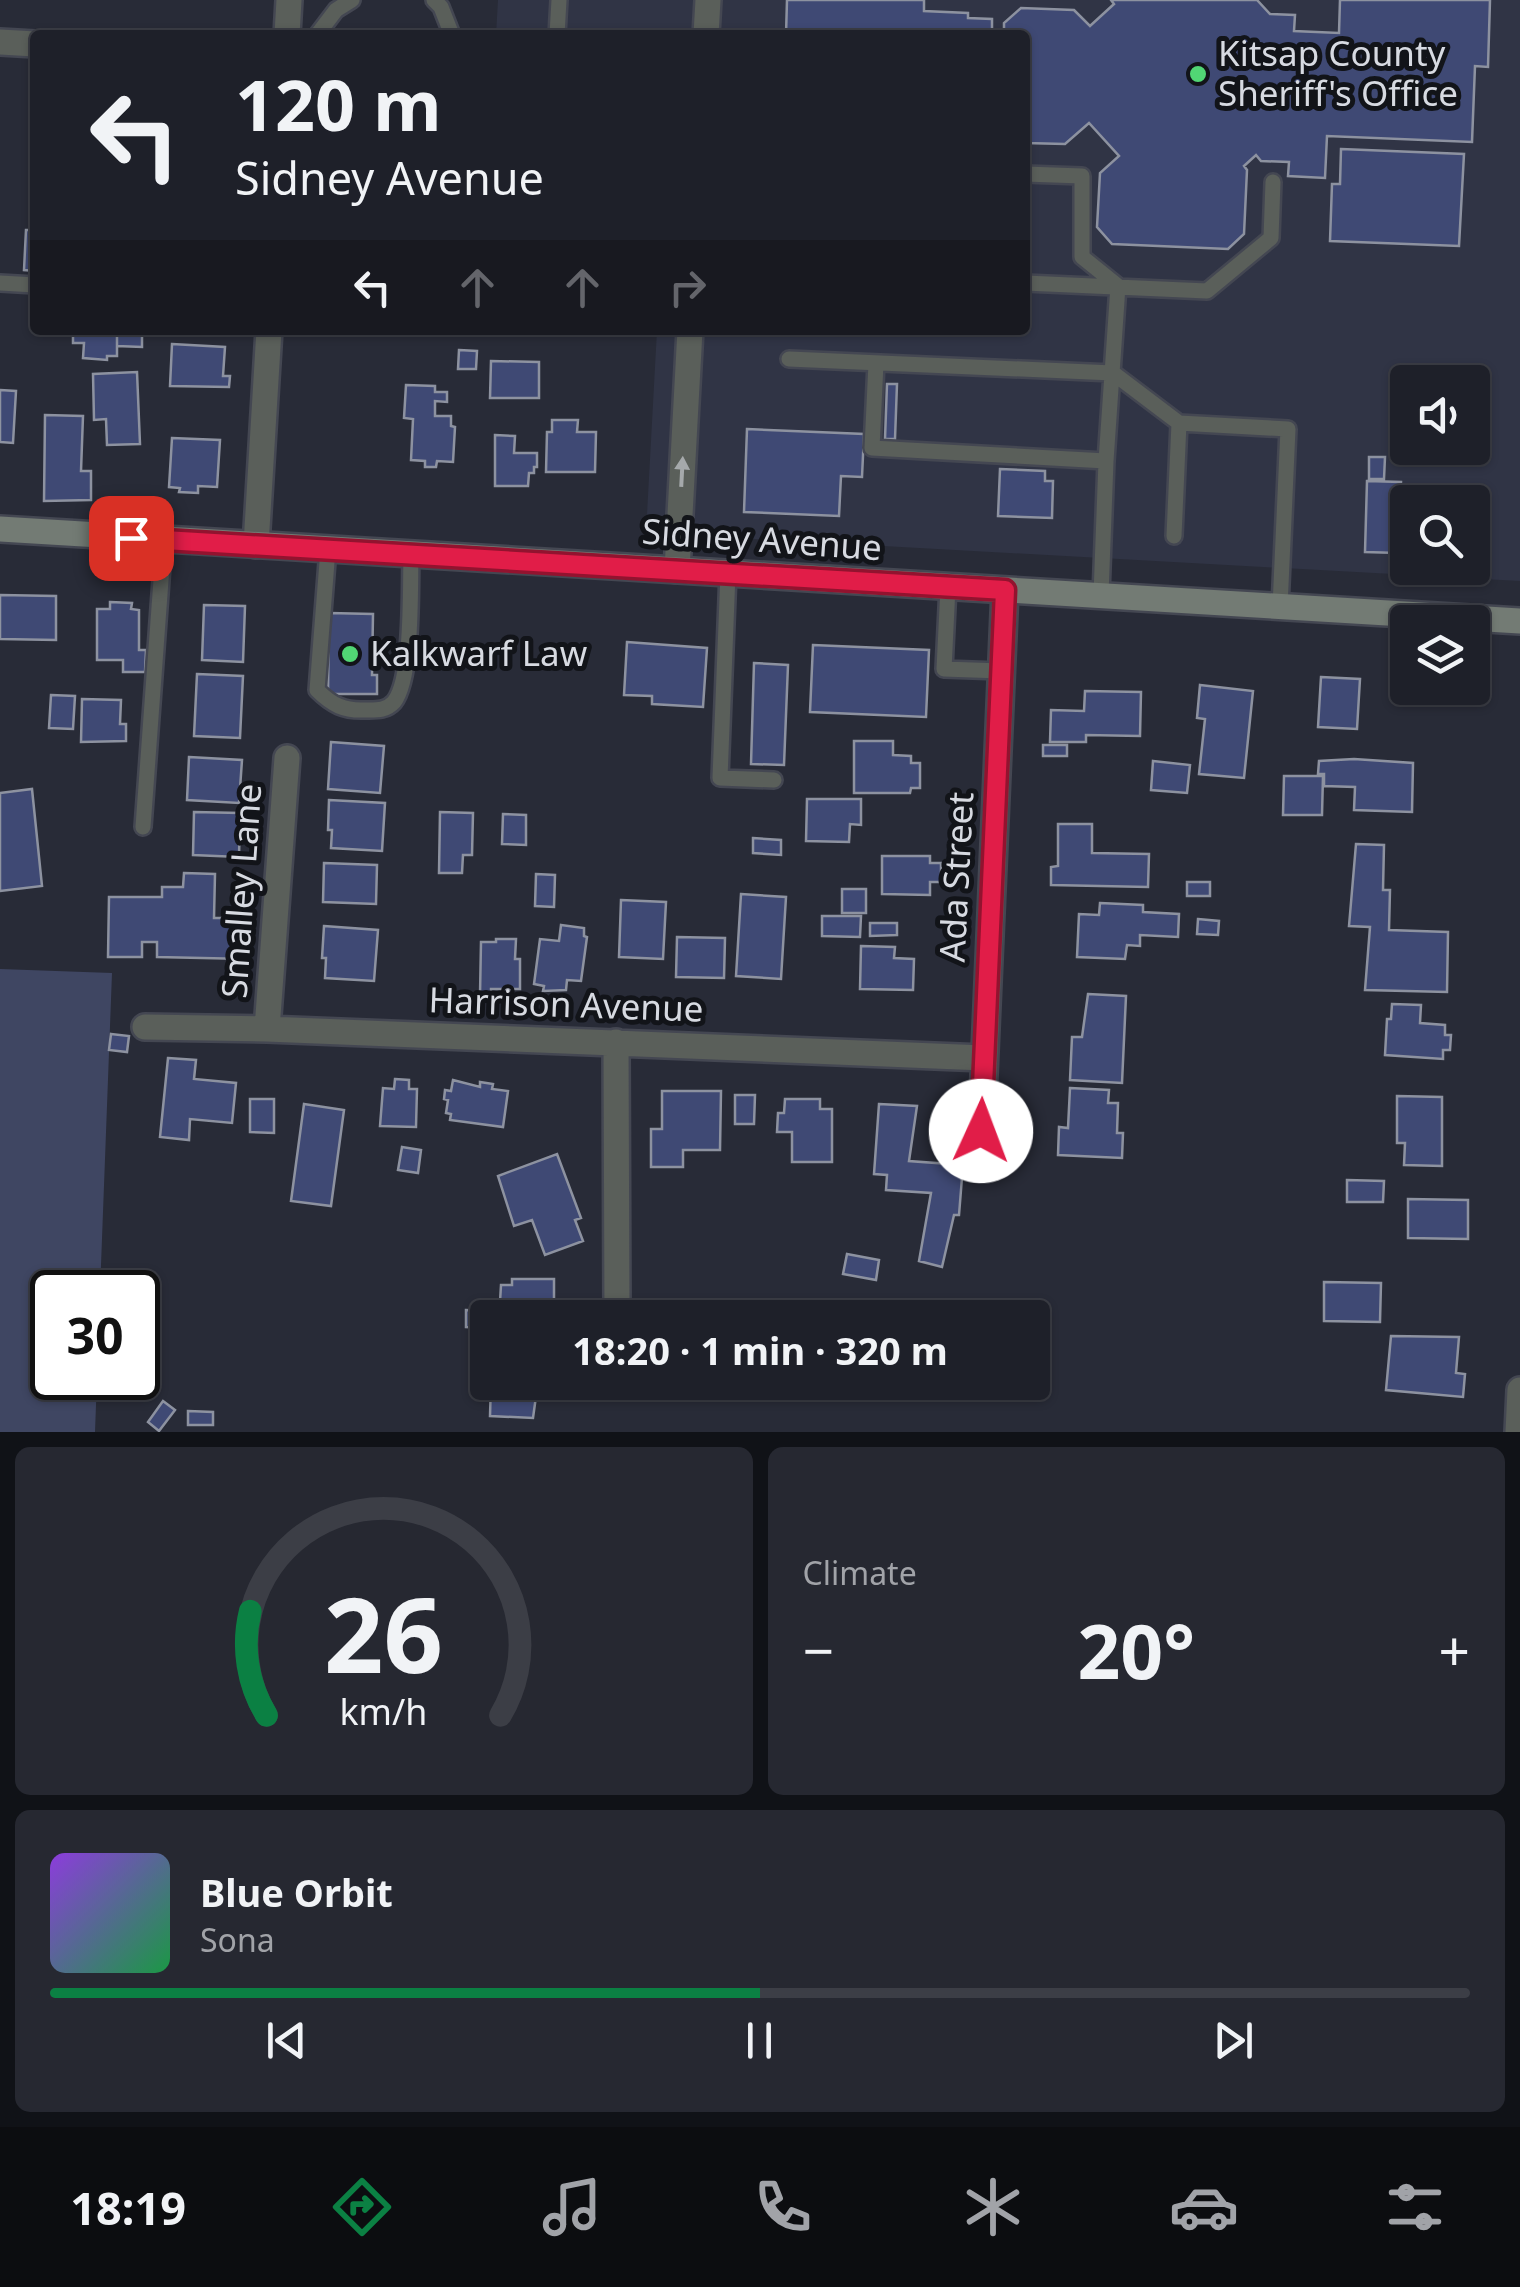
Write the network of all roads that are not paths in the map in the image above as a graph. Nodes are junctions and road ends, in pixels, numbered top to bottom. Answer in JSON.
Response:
{"nodes":[{"id":1,"x":289,"y":0,"type":"edge"},
{"id":2,"x":352,"y":0,"type":"edge"},
{"id":3,"x":434,"y":0,"type":"edge"},
{"id":4,"x":559,"y":0,"type":"edge"},
{"id":5,"x":708,"y":0,"type":"edge"},
{"id":6,"x":287,"y":30,"type":"edge"},
{"id":7,"x":321,"y":30,"type":"edge"},
{"id":8,"x":450,"y":30,"type":"edge"},
{"id":9,"x":558,"y":30,"type":"edge"},
{"id":10,"x":706,"y":30,"type":"edge"},
{"id":11,"x":0,"y":42,"type":"edge"},
{"id":12,"x":30,"y":44,"type":"edge"},
{"id":13,"x":1030,"y":174,"type":"edge"},
{"id":14,"x":1273,"y":182,"type":"dead end"},
{"id":15,"x":0,"y":282,"type":"edge"},
{"id":16,"x":1030,"y":283,"type":"edge"},
{"id":17,"x":30,"y":285,"type":"edge"},
{"id":18,"x":1118,"y":286,"type":"junction"},
{"id":19,"x":269,"y":335,"type":"edge"},
{"id":20,"x":690,"y":335,"type":"edge"},
{"id":21,"x":789,"y":359,"type":"dead end"},
{"id":22,"x":876,"y":363,"type":"junction"},
{"id":23,"x":1113,"y":373,"type":"junction"},
{"id":24,"x":1179,"y":423,"type":"junction"},
{"id":25,"x":1106,"y":461,"type":"junction"},
{"id":26,"x":0,"y":529,"type":"edge"},
{"id":27,"x":1174,"y":536,"type":"dead end"},
{"id":28,"x":164,"y":540,"type":"junction"},
{"id":29,"x":256,"y":545,"type":"junction"},
{"id":30,"x":328,"y":549,"type":"junction"},
{"id":31,"x":411,"y":554,"type":"junction"},
{"id":32,"x":677,"y":570,"type":"junction"},
{"id":33,"x":728,"y":573,"type":"junction"},
{"id":34,"x":948,"y":587,"type":"junction"},
{"id":35,"x":1005,"y":590,"type":"junction"},
{"id":36,"x":1102,"y":596,"type":"junction"},
{"id":37,"x":1280,"y":607,"type":"junction"},
{"id":38,"x":1520,"y":621,"type":"edge"},
{"id":39,"x":1002,"y":671,"type":"junction"},
{"id":40,"x":287,"y":758,"type":"dead end"},
{"id":41,"x":774,"y":780,"type":"dead end"},
{"id":42,"x":143,"y":826,"type":"dead end"},
{"id":43,"x":145,"y":1027,"type":"dead end"},
{"id":44,"x":267,"y":1028,"type":"junction"},
{"id":45,"x":616,"y":1042,"type":"junction"},
{"id":46,"x":984,"y":1058,"type":"junction"},
{"id":47,"x":980,"y":1167,"type":"dead end"},
{"id":48,"x":617,"y":1300,"type":"edge"},
{"id":49,"x":1520,"y":1390,"type":"edge"},
{"id":50,"x":1518,"y":1432,"type":"edge"}],
"edges":[{"from":1,"to":6,"type":"street"},
{"from":2,"to":7,"type":"lane"},
{"from":3,"to":8,"type":"lane"},
{"from":4,"to":9,"type":"lane"},
{"from":5,"to":10,"type":"street"},
{"from":11,"to":12,"type":"street"},
{"from":13,"to":18,"type":"lane"},
{"from":14,"to":18,"type":"lane"},
{"from":15,"to":17,"type":"lane"},
{"from":16,"to":18,"type":"lane"},
{"from":18,"to":23,"type":"lane"},
{"from":19,"to":29,"type":"street"},
{"from":32,"to":20,"type":"street","one_way":true},
{"from":21,"to":22,"type":"lane"},
{"from":22,"to":23,"type":"lane"},
{"from":22,"to":25,"type":"lane"},
{"from":23,"to":24,"type":"lane"},
{"from":23,"to":25,"type":"lane"},
{"from":24,"to":27,"type":"lane"},
{"from":24,"to":37,"type":"lane"},
{"from":25,"to":36,"type":"lane"},
{"from":26,"to":28,"type":"main road","name":"Sidney Avenue"},
{"from":28,"to":29,"type":"main road","name":"Sidney Avenue"},
{"from":28,"to":42,"type":"lane"},
{"from":29,"to":30,"type":"main road","name":"Sidney Avenue"},
{"from":30,"to":31,"type":"main road","name":"Sidney Avenue"},
{"from":30,"to":31,"type":"lane"},
{"from":31,"to":32,"type":"main road","name":"Sidney Avenue"},
{"from":32,"to":33,"type":"main road","name":"Sidney Avenue"},
{"from":33,"to":34,"type":"main road","name":"Sidney Avenue"},
{"from":33,"to":41,"type":"lane"},
{"from":34,"to":35,"type":"main road","name":"Sidney Avenue"},
{"from":34,"to":39,"type":"lane"},
{"from":35,"to":36,"type":"main road","name":"Sidney Avenue"},
{"from":35,"to":39,"type":"street","name":"Ada Street"},
{"from":36,"to":37,"type":"main road","name":"Sidney Avenue"},
{"from":37,"to":38,"type":"main road","name":"Sidney Avenue"},
{"from":39,"to":46,"type":"street","name":"Ada Street"},
{"from":40,"to":44,"type":"street","name":"Smalley Lane"},
{"from":43,"to":44,"type":"street","name":"Harrison Avenue"},
{"from":44,"to":45,"type":"street","name":"Harrison Avenue"},
{"from":45,"to":46,"type":"street","name":"Harrison Avenue"},
{"from":45,"to":48,"type":"street"},
{"from":46,"to":47,"type":"street","name":"Ada Street"},
{"from":49,"to":50,"type":"street"}]}
